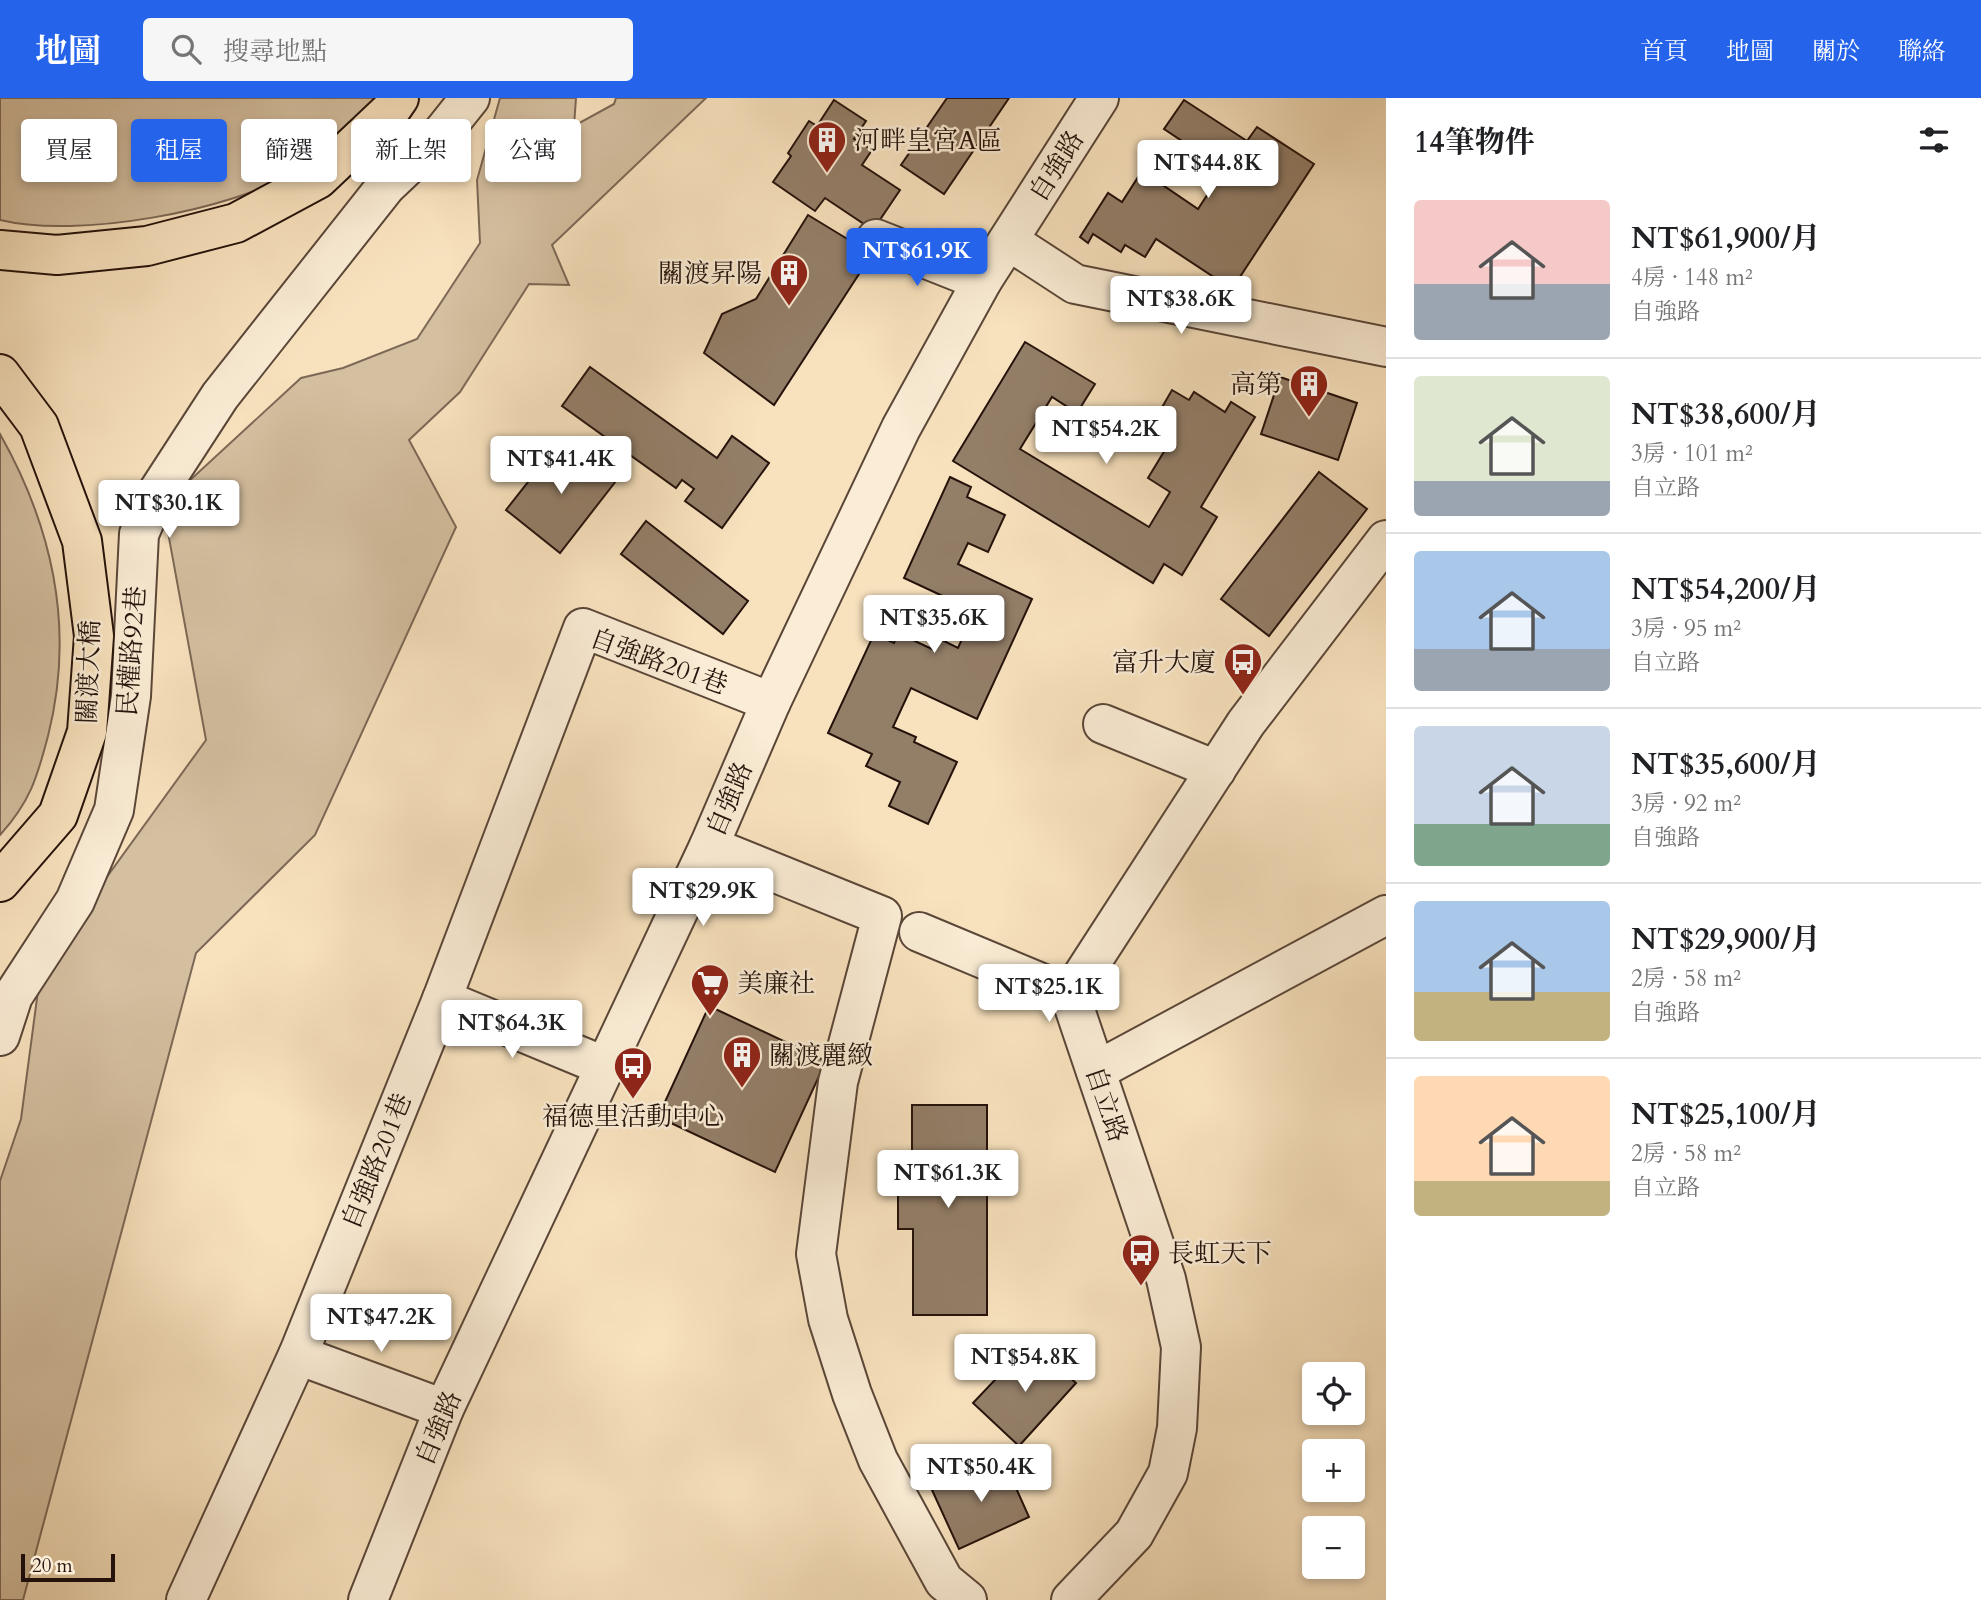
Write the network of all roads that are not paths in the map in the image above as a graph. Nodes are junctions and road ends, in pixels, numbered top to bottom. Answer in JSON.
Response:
{"nodes":[{"id":1,"x":399,"y":98,"type":"edge"},
{"id":2,"x":470,"y":98,"type":"edge"},
{"id":3,"x":1099,"y":98,"type":"edge"},
{"id":4,"x":876,"y":239,"type":"dead end"},
{"id":5,"x":1009,"y":241,"type":"junction"},
{"id":6,"x":0,"y":250,"type":"edge"},
{"id":7,"x":982,"y":281,"type":"junction"},
{"id":8,"x":1386,"y":347,"type":"edge"},
{"id":9,"x":0,"y":374,"type":"edge"},
{"id":10,"x":1386,"y":540,"type":"edge"},
{"id":11,"x":771,"y":702,"type":"junction"},
{"id":12,"x":1103,"y":724,"type":"dead end"},
{"id":13,"x":1216,"y":770,"type":"junction"},
{"id":14,"x":709,"y":846,"type":"junction"},
{"id":15,"x":0,"y":882,"type":"edge"},
{"id":16,"x":1386,"y":915,"type":"edge"},
{"id":17,"x":919,"y":932,"type":"dead end"},
{"id":18,"x":1070,"y":995,"type":"junction"},
{"id":19,"x":442,"y":999,"type":"junction"},
{"id":20,"x":0,"y":1036,"type":"edge"},
{"id":21,"x":604,"y":1066,"type":"junction"},
{"id":22,"x":1096,"y":1071,"type":"junction"},
{"id":23,"x":298,"y":1355,"type":"junction"},
{"id":24,"x":444,"y":1409,"type":"junction"},
{"id":25,"x":186,"y":1600,"type":"edge"},
{"id":26,"x":368,"y":1600,"type":"edge"},
{"id":27,"x":967,"y":1600,"type":"edge"},
{"id":28,"x":1071,"y":1600,"type":"edge"}],
"edges":[{"from":1,"to":6,"type":"main road"},
{"from":2,"to":20,"type":"street","name":"民權路92巷"},
{"from":3,"to":5,"type":"street","name":"自強路"},
{"from":4,"to":7,"type":"street"},
{"from":5,"to":7,"type":"street","name":"自強路"},
{"from":5,"to":8,"type":"street"},
{"from":7,"to":11,"type":"street","name":"自強路"},
{"from":9,"to":15,"type":"main road","name":"關渡大橋"},
{"from":10,"to":13,"type":"street"},
{"from":11,"to":14,"type":"street","name":"自強路"},
{"from":11,"to":19,"type":"street","name":"自強路201巷"},
{"from":12,"to":13,"type":"street"},
{"from":13,"to":18,"type":"street"},
{"from":14,"to":21,"type":"street","name":"自強路"},
{"from":14,"to":27,"type":"street"},
{"from":16,"to":22,"type":"street"},
{"from":17,"to":18,"type":"street"},
{"from":18,"to":22,"type":"street","name":"自立路"},
{"from":19,"to":21,"type":"street"},
{"from":19,"to":23,"type":"street","name":"自強路201巷"},
{"from":21,"to":24,"type":"street","name":"自強路"},
{"from":22,"to":28,"type":"street","name":"自立路"},
{"from":23,"to":24,"type":"street"},
{"from":23,"to":25,"type":"street","name":"自強路201巷"},
{"from":24,"to":26,"type":"street","name":"自強路"}]}
